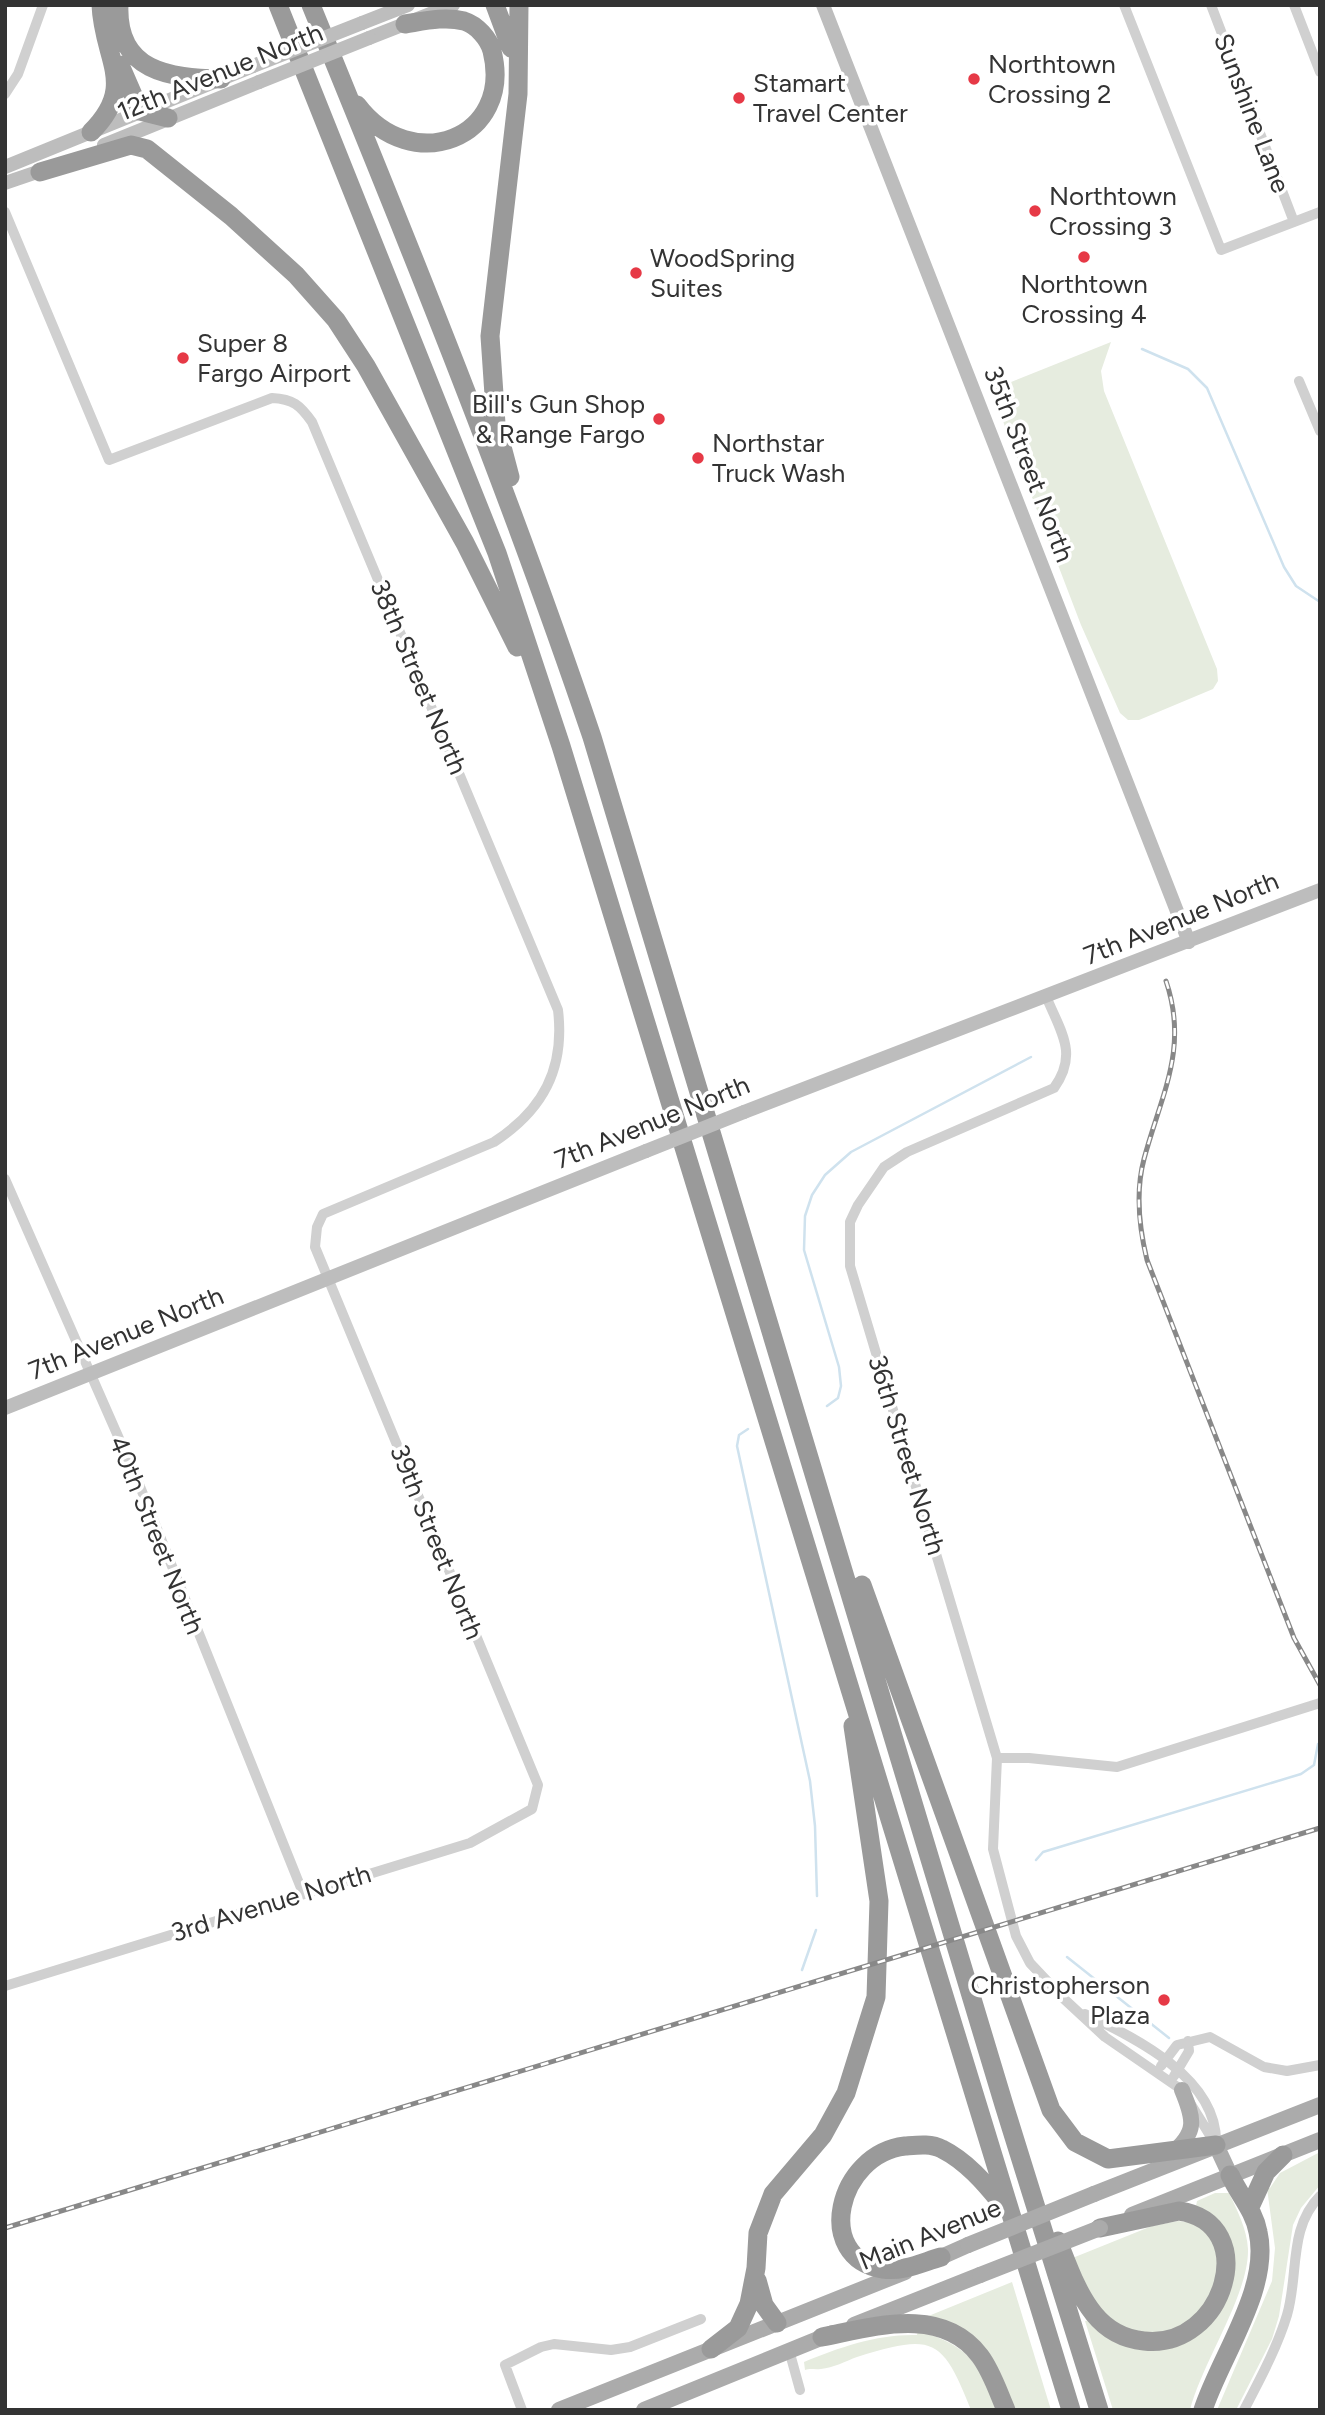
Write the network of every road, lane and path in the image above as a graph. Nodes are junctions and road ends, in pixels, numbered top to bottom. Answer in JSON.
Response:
{"nodes":[{"id":1,"x":43,"y":5,"type":"edge"},
{"id":2,"x":101,"y":5,"type":"edge"},
{"id":3,"x":119,"y":5,"type":"edge"},
{"id":4,"x":267,"y":5,"type":"edge"},
{"id":5,"x":278,"y":5,"type":"edge"},
{"id":6,"x":311,"y":5,"type":"edge"},
{"id":7,"x":453,"y":5,"type":"edge"},
{"id":8,"x":495,"y":5,"type":"edge"},
{"id":9,"x":519,"y":5,"type":"edge"},
{"id":10,"x":823,"y":5,"type":"edge"},
{"id":11,"x":1124,"y":5,"type":"edge"},
{"id":12,"x":1211,"y":5,"type":"edge"},
{"id":13,"x":1294,"y":5,"type":"edge"},
{"id":14,"x":407,"y":15,"type":"edge"},
{"id":15,"x":102,"y":26,"type":"junction"},
{"id":16,"x":296,"y":52,"type":"junction"},
{"id":17,"x":1320,"y":72,"type":"edge"},
{"id":18,"x":221,"y":79,"type":"junction"},
{"id":19,"x":346,"y":91,"type":"junction"},
{"id":20,"x":5,"y":94,"type":"edge"},
{"id":21,"x":518,"y":94,"type":"junction"},
{"id":22,"x":140,"y":111,"type":"junction"},
{"id":23,"x":168,"y":118,"type":"junction"},
{"id":24,"x":91,"y":132,"type":"junction"},
{"id":25,"x":5,"y":167,"type":"edge"},
{"id":26,"x":40,"y":172,"type":"junction"},
{"id":27,"x":5,"y":183,"type":"edge"},
{"id":28,"x":5,"y":212,"type":"edge"},
{"id":29,"x":1320,"y":212,"type":"edge"},
{"id":30,"x":1294,"y":222,"type":"junction"},
{"id":31,"x":1299,"y":382,"type":"dead end"},
{"id":32,"x":1320,"y":431,"type":"edge"},
{"id":33,"x":543,"y":592,"type":"junction"},
{"id":34,"x":561,"y":746,"type":"junction"},
{"id":35,"x":1320,"y":890,"type":"edge"},
{"id":36,"x":1189,"y":942,"type":"junction"},
{"id":37,"x":1046,"y":996,"type":"junction"},
{"id":38,"x":5,"y":1179,"type":"edge"},
{"id":39,"x":325,"y":1278,"type":"junction"},
{"id":40,"x":88,"y":1375,"type":"junction"},
{"id":41,"x":786,"y":1379,"type":"junction"},
{"id":42,"x":5,"y":1408,"type":"edge"},
{"id":43,"x":843,"y":1659,"type":"junction"},
{"id":44,"x":1320,"y":1703,"type":"edge"},
{"id":45,"x":997,"y":1758,"type":"junction"},
{"id":46,"x":532,"y":1809,"type":"joint"},
{"id":47,"x":303,"y":1893,"type":"junction"},
{"id":48,"x":5,"y":1986,"type":"edge"},
{"id":49,"x":1076,"y":2010,"type":"junction"},
{"id":50,"x":1188,"y":2041,"type":"junction"},
{"id":51,"x":1164,"y":2061,"type":"junction"},
{"id":52,"x":1320,"y":2065,"type":"edge"},
{"id":53,"x":1177,"y":2071,"type":"junction"},
{"id":54,"x":1158,"y":2072,"type":"junction"},
{"id":55,"x":1176,"y":2085,"type":"junction"},
{"id":56,"x":1320,"y":2105,"type":"edge"},
{"id":57,"x":1015,"y":2140,"type":"junction"},
{"id":58,"x":1320,"y":2140,"type":"edge"},
{"id":59,"x":1216,"y":2145,"type":"junction"},
{"id":60,"x":1178,"y":2149,"type":"junction"},
{"id":61,"x":1283,"y":2155,"type":"junction"},
{"id":62,"x":1152,"y":2171,"type":"junction"},
{"id":63,"x":1230,"y":2175,"type":"junction"},
{"id":64,"x":1320,"y":2196,"type":"edge"},
{"id":65,"x":1250,"y":2207,"type":"junction"},
{"id":66,"x":1008,"y":2211,"type":"junction"},
{"id":67,"x":1100,"y":2228,"type":"junction"},
{"id":68,"x":941,"y":2257,"type":"junction"},
{"id":69,"x":756,"y":2268,"type":"junction"},
{"id":70,"x":701,"y":2319,"type":"dead end"},
{"id":71,"x":777,"y":2323,"type":"junction"},
{"id":72,"x":822,"y":2337,"type":"junction"},
{"id":73,"x":711,"y":2349,"type":"junction"},
{"id":74,"x":789,"y":2350,"type":"junction"},
{"id":75,"x":800,"y":2390,"type":"dead end"},
{"id":76,"x":522,"y":2410,"type":"edge"},
{"id":77,"x":559,"y":2410,"type":"edge"},
{"id":78,"x":644,"y":2410,"type":"edge"},
{"id":79,"x":1006,"y":2410,"type":"edge"},
{"id":80,"x":1071,"y":2410,"type":"edge"},
{"id":81,"x":1099,"y":2410,"type":"edge"},
{"id":82,"x":1203,"y":2410,"type":"edge"},
{"id":83,"x":1244,"y":2410,"type":"edge"}],
"edges":[{"from":1,"to":20,"type":"street"},
{"from":2,"to":15,"type":"highway"},
{"from":3,"to":18,"type":"highway"},
{"from":4,"to":16,"type":"highway"},
{"from":5,"to":16,"type":"highway"},
{"from":6,"to":19,"type":"highway"},
{"from":7,"to":14,"type":"street","name":"12th Avenue North"},
{"from":8,"to":21,"type":"highway"},
{"from":9,"to":21,"type":"highway"},
{"from":10,"to":36,"type":"street","name":"35th Street North"},
{"from":11,"to":30,"type":"street"},
{"from":12,"to":30,"type":"street","name":"Sunshine Lane"},
{"from":13,"to":17,"type":"street"},
{"from":14,"to":18,"type":"street","name":"12th Avenue North","bridge":true},
{"from":14,"to":19,"type":"highway"},
{"from":14,"to":23,"type":"street","name":"12th Avenue North","bridge":true},
{"from":15,"to":22,"type":"highway"},
{"from":15,"to":24,"type":"highway"},
{"from":16,"to":34,"type":"highway"},
{"from":18,"to":22,"type":"street","name":"12th Avenue North"},
{"from":19,"to":33,"type":"highway"},
{"from":21,"to":33,"type":"highway"},
{"from":22,"to":23,"type":"highway"},
{"from":22,"to":24,"type":"street","name":"12th Avenue North"},
{"from":23,"to":26,"type":"street","name":"12th Avenue North"},
{"from":24,"to":25,"type":"street","name":"12th Avenue North"},
{"from":26,"to":27,"type":"street","name":"12th Avenue North"},
{"from":26,"to":34,"type":"highway"},
{"from":28,"to":39,"type":"street","name":"38th Street North"},
{"from":29,"to":30,"type":"street"},
{"from":31,"to":32,"type":"street"},
{"from":33,"to":41,"type":"highway"},
{"from":34,"to":43,"type":"highway"},
{"from":35,"to":36,"type":"street","name":"7th Avenue North"},
{"from":36,"to":37,"type":"street","name":"7th Avenue North"},
{"from":37,"to":39,"type":"street","name":"7th Avenue North","bridge":true},
{"from":37,"to":45,"type":"street","name":"36th Street North"},
{"from":38,"to":40,"type":"street","name":"40th Street North"},
{"from":39,"to":40,"type":"street","name":"7th Avenue North"},
{"from":39,"to":46,"type":"street","name":"39th Street North"},
{"from":40,"to":42,"type":"street","name":"7th Avenue North"},
{"from":40,"to":47,"type":"street","name":"40th Street North"},
{"from":41,"to":57,"type":"highway"},
{"from":41,"to":60,"type":"highway"},
{"from":43,"to":66,"type":"highway"},
{"from":43,"to":69,"type":"highway"},
{"from":44,"to":45,"type":"street"},
{"from":45,"to":49,"type":"street","name":"36th Street North"},
{"from":46,"to":47,"type":"street","name":"3rd Avenue North"},
{"from":47,"to":48,"type":"street","name":"3rd Avenue North"},
{"from":49,"to":51,"type":"street","name":"36th Street North"},
{"from":49,"to":54,"type":"street","name":"36th Street North"},
{"from":50,"to":51,"type":"street"},
{"from":50,"to":52,"type":"street"},
{"from":50,"to":53,"type":"street"},
{"from":51,"to":53,"type":"street","name":"36th Street North"},
{"from":51,"to":54,"type":"street"},
{"from":53,"to":55,"type":"street"},
{"from":53,"to":59,"type":"street","name":"36th Street North"},
{"from":54,"to":55,"type":"street","name":"36th Street North"},
{"from":55,"to":59,"type":"street","name":"36th Street North"},
{"from":55,"to":60,"type":"main road"},
{"from":56,"to":59,"type":"main road","name":"Main Avenue"},
{"from":57,"to":67,"type":"highway"},
{"from":57,"to":81,"type":"highway"},
{"from":58,"to":61,"type":"main road"},
{"from":59,"to":60,"type":"highway"},
{"from":59,"to":62,"type":"main road","name":"Main Avenue"},
{"from":59,"to":63,"type":"main road"},
{"from":60,"to":62,"type":"main road"},
{"from":61,"to":63,"type":"main road"},
{"from":61,"to":65,"type":"highway"},
{"from":62,"to":68,"type":"main road","name":"Main Avenue","bridge":true},
{"from":63,"to":65,"type":"highway"},
{"from":63,"to":67,"type":"main road"},
{"from":64,"to":83,"type":"street"},
{"from":65,"to":82,"type":"highway"},
{"from":66,"to":68,"type":"highway"},
{"from":66,"to":80,"type":"highway"},
{"from":67,"to":72,"type":"main road","bridge":true},
{"from":68,"to":71,"type":"main road","name":"Main Avenue"},
{"from":69,"to":71,"type":"highway"},
{"from":69,"to":73,"type":"highway"},
{"from":70,"to":76,"type":"street"},
{"from":71,"to":73,"type":"main road","name":"Main Avenue"},
{"from":71,"to":74,"type":"main road"},
{"from":72,"to":74,"type":"main road"},
{"from":72,"to":79,"type":"highway"},
{"from":73,"to":77,"type":"main road","name":"Main Avenue"},
{"from":74,"to":75,"type":"street"},
{"from":74,"to":78,"type":"main road"}]}
